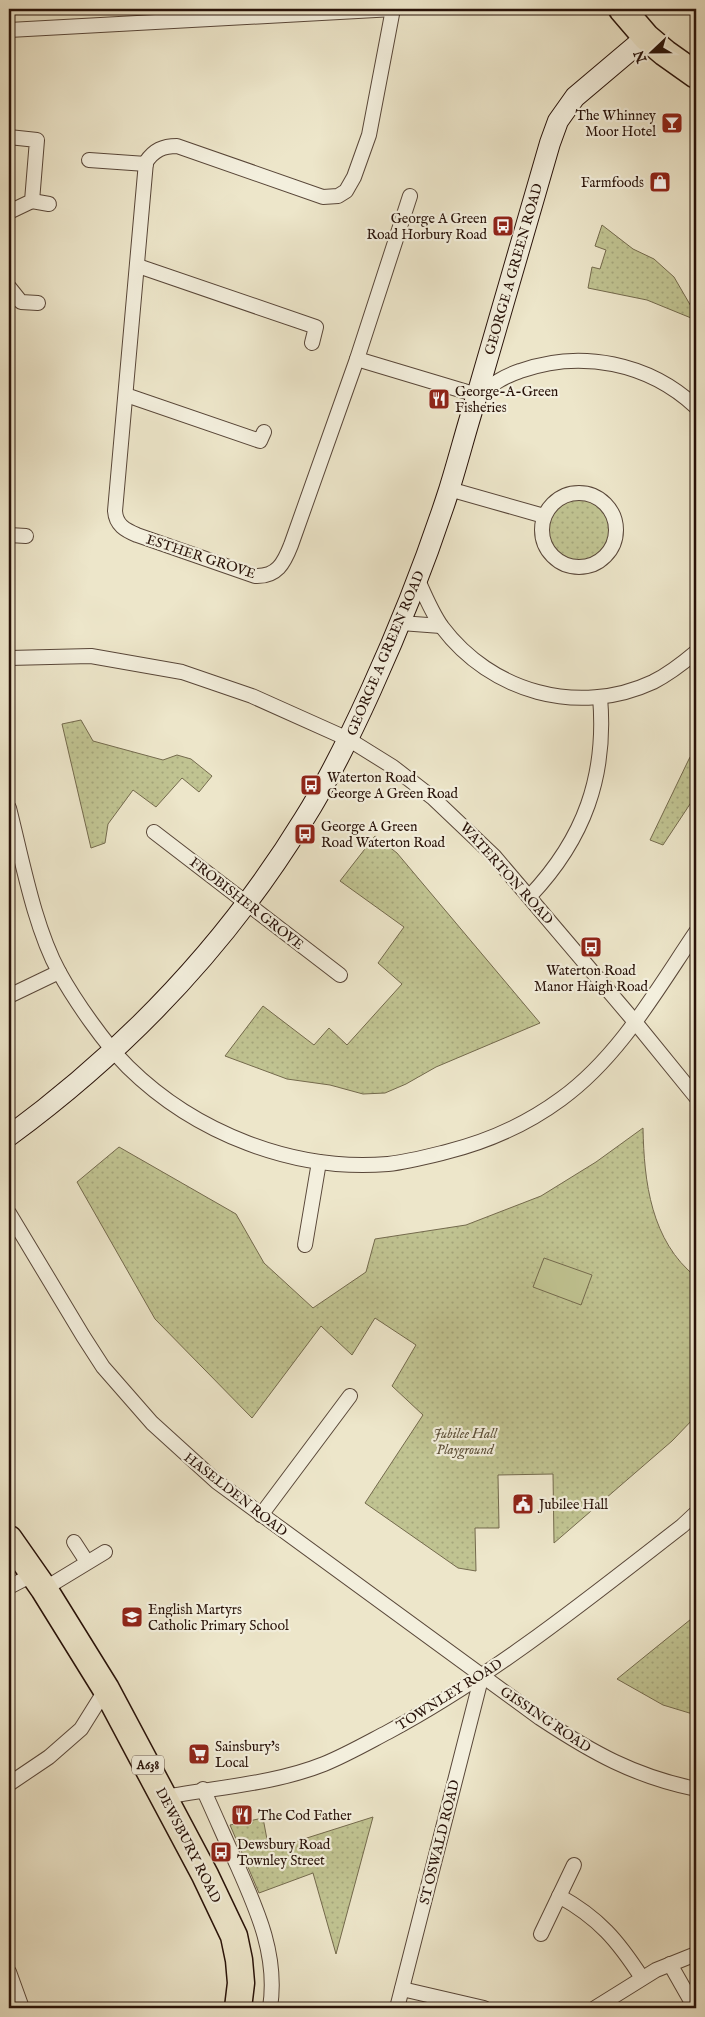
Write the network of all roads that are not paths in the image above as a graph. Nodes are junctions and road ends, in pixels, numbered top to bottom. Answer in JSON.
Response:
{"nodes":[{"id":1,"x":393,"y":9,"type":"edge"},
{"id":2,"x":622,"y":9,"type":"edge"},
{"id":3,"x":9,"y":30,"type":"edge"},
{"id":4,"x":646,"y":37,"type":"junction"},
{"id":5,"x":696,"y":75,"type":"edge"},
{"id":6,"x":9,"y":137,"type":"edge"},
{"id":7,"x":117,"y":148,"type":"dead end"},
{"id":8,"x":89,"y":160,"type":"dead end"},
{"id":9,"x":115,"y":162,"type":"junction"},
{"id":10,"x":146,"y":164,"type":"junction"},
{"id":11,"x":410,"y":196,"type":"dead end"},
{"id":12,"x":32,"y":201,"type":"junction"},
{"id":13,"x":49,"y":204,"type":"dead end"},
{"id":14,"x":9,"y":212,"type":"edge"},
{"id":15,"x":138,"y":266,"type":"junction"},
{"id":16,"x":9,"y":287,"type":"edge"},
{"id":17,"x":38,"y":304,"type":"dead end"},
{"id":18,"x":312,"y":343,"type":"dead end"},
{"id":19,"x":357,"y":359,"type":"junction"},
{"id":20,"x":126,"y":395,"type":"junction"},
{"id":21,"x":476,"y":395,"type":"junction"},
{"id":22,"x":696,"y":407,"type":"edge"},
{"id":23,"x":264,"y":432,"type":"dead end"},
{"id":24,"x":449,"y":489,"type":"junction"},
{"id":25,"x":544,"y":516,"type":"junction"},
{"id":26,"x":9,"y":535,"type":"edge"},
{"id":27,"x":26,"y":536,"type":"dead end"},
{"id":28,"x":418,"y":580,"type":"junction"},
{"id":29,"x":401,"y":623,"type":"junction"},
{"id":30,"x":442,"y":626,"type":"junction"},
{"id":31,"x":696,"y":652,"type":"edge"},
{"id":32,"x":9,"y":658,"type":"edge"},
{"id":33,"x":600,"y":697,"type":"junction"},
{"id":34,"x":348,"y":739,"type":"junction"},
{"id":35,"x":9,"y":808,"type":"edge"},
{"id":36,"x":154,"y":832,"type":"dead end"},
{"id":37,"x":530,"y":896,"type":"junction"},
{"id":38,"x":248,"y":903,"type":"junction"},
{"id":39,"x":696,"y":932,"type":"edge"},
{"id":40,"x":59,"y":972,"type":"junction"},
{"id":41,"x":340,"y":974,"type":"dead end"},
{"id":42,"x":9,"y":996,"type":"edge"},
{"id":43,"x":635,"y":1022,"type":"junction"},
{"id":44,"x":114,"y":1050,"type":"junction"},
{"id":45,"x":696,"y":1097,"type":"edge"},
{"id":46,"x":9,"y":1136,"type":"edge"},
{"id":47,"x":319,"y":1162,"type":"junction"},
{"id":48,"x":9,"y":1213,"type":"edge"},
{"id":49,"x":305,"y":1245,"type":"dead end"},
{"id":50,"x":350,"y":1396,"type":"dead end"},
{"id":51,"x":696,"y":1513,"type":"edge"},
{"id":52,"x":261,"y":1515,"type":"junction"},
{"id":53,"x":9,"y":1539,"type":"edge"},
{"id":54,"x":74,"y":1542,"type":"dead end"},
{"id":55,"x":105,"y":1552,"type":"dead end"},
{"id":56,"x":87,"y":1562,"type":"junction"},
{"id":57,"x":39,"y":1582,"type":"junction"},
{"id":58,"x":9,"y":1587,"type":"edge"},
{"id":59,"x":482,"y":1675,"type":"junction"},
{"id":60,"x":106,"y":1689,"type":"junction"},
{"id":61,"x":9,"y":1784,"type":"edge"},
{"id":62,"x":203,"y":1789,"type":"junction"},
{"id":63,"x":696,"y":1789,"type":"edge"},
{"id":64,"x":165,"y":1797,"type":"junction"},
{"id":65,"x":574,"y":1865,"type":"dead end"},
{"id":66,"x":559,"y":1896,"type":"junction"},
{"id":67,"x":541,"y":1934,"type":"dead end"},
{"id":68,"x":696,"y":1954,"type":"edge"},
{"id":69,"x":670,"y":1964,"type":"junction"},
{"id":70,"x":9,"y":1972,"type":"edge"},
{"id":71,"x":642,"y":1978,"type":"junction"},
{"id":72,"x":402,"y":1988,"type":"junction"},
{"id":73,"x":22,"y":2008,"type":"edge"},
{"id":74,"x":238,"y":2008,"type":"edge"},
{"id":75,"x":270,"y":2008,"type":"edge"},
{"id":76,"x":397,"y":2008,"type":"edge"},
{"id":77,"x":484,"y":2008,"type":"edge"},
{"id":78,"x":595,"y":2008,"type":"edge"},
{"id":79,"x":695,"y":2008,"type":"edge"}],
"edges":[{"from":1,"to":3,"type":"street"},
{"from":1,"to":10,"type":"street"},
{"from":2,"to":4,"type":"highway"},
{"from":4,"to":5,"type":"highway"},
{"from":4,"to":21,"type":"main road","name":"GEORGE A GREEN ROAD"},
{"from":6,"to":12,"type":"street"},
{"from":7,"to":9,"type":"street"},
{"from":8,"to":9,"type":"street"},
{"from":9,"to":10,"type":"street"},
{"from":10,"to":15,"type":"street","name":"ESTHER GROVE"},
{"from":11,"to":19,"type":"street","name":"ESTHER GROVE"},
{"from":12,"to":13,"type":"street"},
{"from":12,"to":14,"type":"street"},
{"from":15,"to":18,"type":"street"},
{"from":15,"to":20,"type":"street","name":"ESTHER GROVE"},
{"from":16,"to":17,"type":"street"},
{"from":19,"to":20,"type":"street","name":"ESTHER GROVE"},
{"from":19,"to":21,"type":"street"},
{"from":20,"to":23,"type":"street"},
{"from":21,"to":22,"type":"street"},
{"from":21,"to":24,"type":"main road","name":"GEORGE A GREEN ROAD"},
{"from":24,"to":25,"type":"street"},
{"from":24,"to":28,"type":"main road","name":"GEORGE A GREEN ROAD"},
{"from":25,"to":25,"type":"street"},
{"from":26,"to":27,"type":"street"},
{"from":28,"to":29,"type":"main road","name":"GEORGE A GREEN ROAD"},
{"from":28,"to":30,"type":"street"},
{"from":29,"to":30,"type":"street"},
{"from":29,"to":34,"type":"main road","name":"GEORGE A GREEN ROAD"},
{"from":30,"to":33,"type":"street"},
{"from":31,"to":33,"type":"street"},
{"from":32,"to":34,"type":"street","name":"WATERTON ROAD"},
{"from":33,"to":37,"type":"street"},
{"from":34,"to":37,"type":"street","name":"WATERTON ROAD"},
{"from":34,"to":38,"type":"main road","name":"GEORGE A GREEN ROAD"},
{"from":35,"to":40,"type":"street"},
{"from":36,"to":38,"type":"street","name":"FROBISHER GROVE"},
{"from":37,"to":43,"type":"street","name":"WATERTON ROAD"},
{"from":38,"to":41,"type":"street","name":"FROBISHER GROVE"},
{"from":38,"to":44,"type":"main road","name":"GEORGE A GREEN ROAD"},
{"from":39,"to":43,"type":"street"},
{"from":40,"to":42,"type":"street"},
{"from":40,"to":44,"type":"street"},
{"from":43,"to":45,"type":"street","name":"WATERTON ROAD"},
{"from":43,"to":47,"type":"street"},
{"from":44,"to":46,"type":"main road","name":"GEORGE A GREEN ROAD"},
{"from":44,"to":47,"type":"street"},
{"from":47,"to":49,"type":"street"},
{"from":48,"to":52,"type":"street","name":"HASELDEN ROAD"},
{"from":50,"to":52,"type":"street"},
{"from":51,"to":59,"type":"street","name":"TOWNLEY ROAD"},
{"from":52,"to":59,"type":"street","name":"HASELDEN ROAD"},
{"from":53,"to":57,"type":"highway","name":"DEWSBURY ROAD","number":"A638"},
{"from":54,"to":56,"type":"street"},
{"from":55,"to":56,"type":"street"},
{"from":56,"to":57,"type":"street"},
{"from":57,"to":58,"type":"street"},
{"from":57,"to":60,"type":"highway","name":"DEWSBURY ROAD","number":"A638"},
{"from":59,"to":62,"type":"street","name":"TOWNLEY ROAD"},
{"from":59,"to":63,"type":"street","name":"GISSING ROAD"},
{"from":59,"to":72,"type":"street","name":"ST OSWALD ROAD"},
{"from":60,"to":61,"type":"street"},
{"from":60,"to":64,"type":"highway","name":"DEWSBURY ROAD","number":"A638"},
{"from":62,"to":64,"type":"street","name":"TOWNLEY ROAD"},
{"from":62,"to":75,"type":"street"},
{"from":64,"to":74,"type":"highway","name":"DEWSBURY ROAD","number":"A638"},
{"from":65,"to":66,"type":"street"},
{"from":66,"to":67,"type":"street"},
{"from":66,"to":71,"type":"street"},
{"from":68,"to":69,"type":"street"},
{"from":69,"to":71,"type":"street"},
{"from":69,"to":79,"type":"street"},
{"from":70,"to":73,"type":"street"},
{"from":71,"to":78,"type":"street"},
{"from":72,"to":76,"type":"street","name":"ST OSWALD ROAD"},
{"from":72,"to":77,"type":"street"}]}
